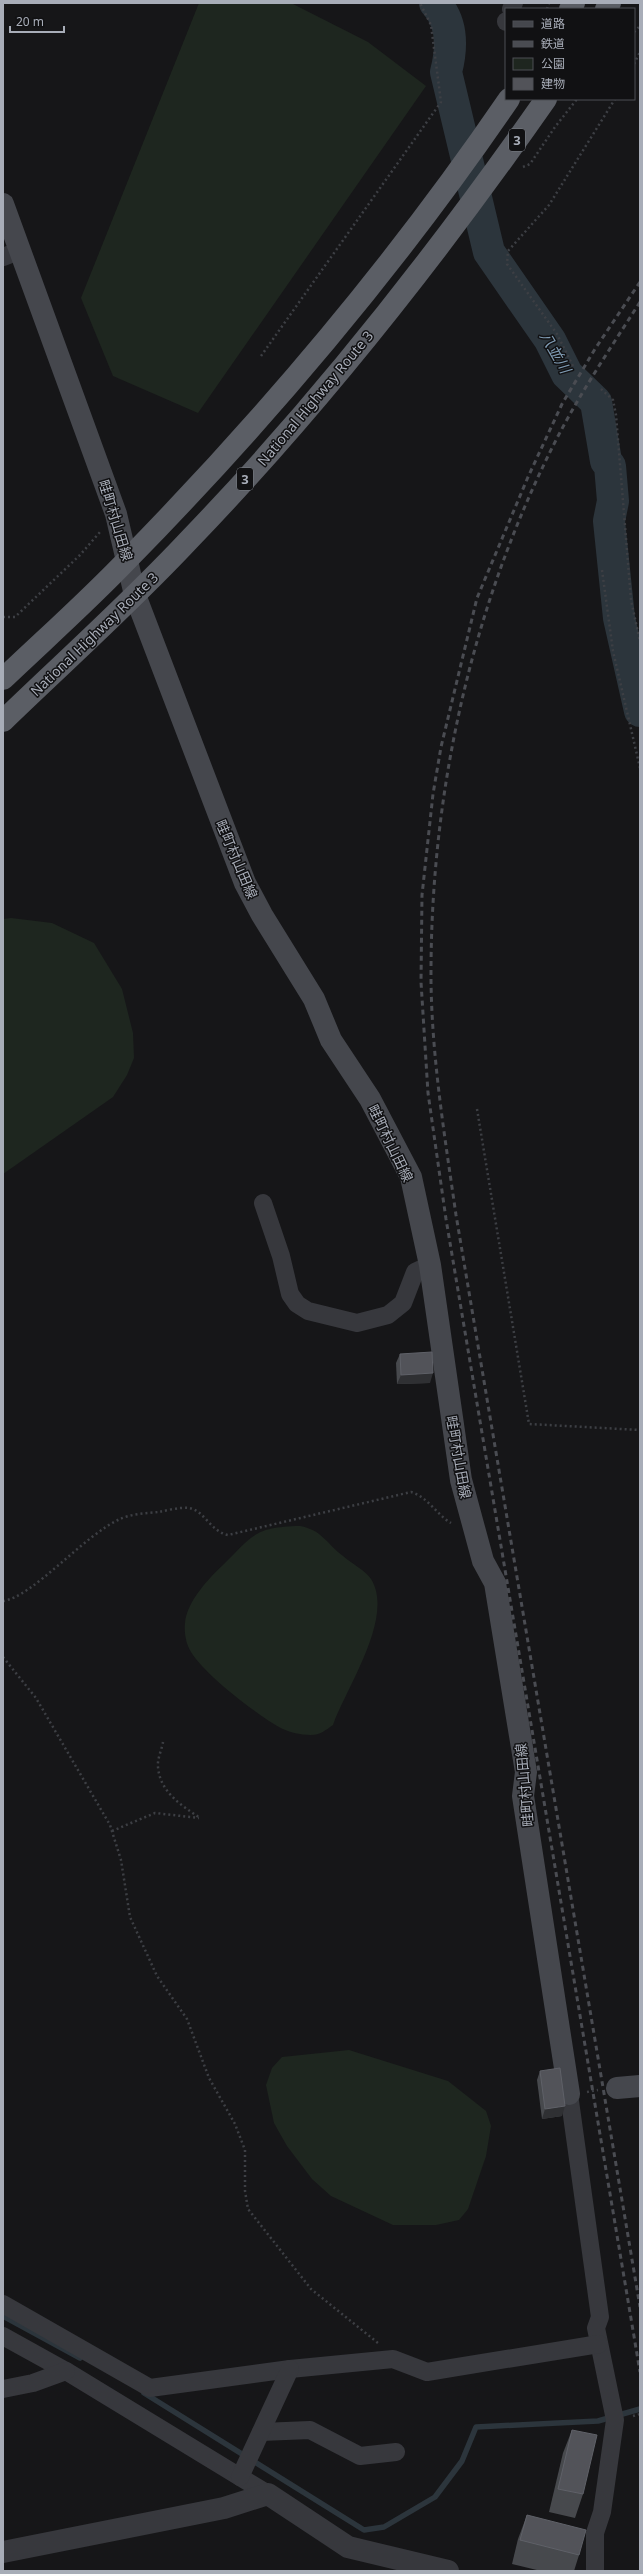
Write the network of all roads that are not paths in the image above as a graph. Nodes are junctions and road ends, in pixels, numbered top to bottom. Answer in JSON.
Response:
{"nodes":[{"id":1,"x":508,"y":100,"type":"edge"},
{"id":2,"x":545,"y":100,"type":"edge"},
{"id":3,"x":3,"y":204,"type":"edge"},
{"id":4,"x":12,"y":254,"type":"edge"},
{"id":5,"x":128,"y":559,"type":"junction"},
{"id":6,"x":135,"y":595,"type":"junction"},
{"id":7,"x":3,"y":679,"type":"edge"},
{"id":8,"x":3,"y":721,"type":"edge"},
{"id":9,"x":263,"y":1203,"type":"dead end"},
{"id":10,"x":430,"y":1265,"type":"junction"},
{"id":11,"x":640,"y":2086,"type":"edge"},
{"id":12,"x":617,"y":2088,"type":"road end"},
{"id":13,"x":569,"y":2094,"type":"joint"},
{"id":14,"x":3,"y":2304,"type":"edge"},
{"id":15,"x":3,"y":2336,"type":"edge"},
{"id":16,"x":599,"y":2344,"type":"junction"},
{"id":17,"x":290,"y":2369,"type":"junction"},
{"id":18,"x":66,"y":2371,"type":"junction"},
{"id":19,"x":3,"y":2389,"type":"edge"},
{"id":20,"x":261,"y":2432,"type":"junction"},
{"id":21,"x":396,"y":2452,"type":"dead end"},
{"id":22,"x":240,"y":2478,"type":"junction"},
{"id":23,"x":268,"y":2494,"type":"junction"},
{"id":24,"x":3,"y":2552,"type":"edge"},
{"id":25,"x":448,"y":2571,"type":"edge"},
{"id":26,"x":594,"y":2571,"type":"edge"}],
"edges":[{"from":1,"to":5,"type":"highway","name":"National Highway Route 3","number":"3"},
{"from":2,"to":6,"type":"highway","name":"National Highway Route 3","number":"3"},
{"from":3,"to":4,"type":"main road","name":"畦町村山田線"},
{"from":4,"to":5,"type":"main road","name":"畦町村山田線"},
{"from":5,"to":6,"type":"main road","name":"畦町村山田線"},
{"from":5,"to":7,"type":"highway","name":"National Highway Route 3","number":"3"},
{"from":6,"to":8,"type":"highway","name":"National Highway Route 3","number":"3"},
{"from":6,"to":10,"type":"main road","name":"畦町村山田線"},
{"from":9,"to":10,"type":"street"},
{"from":10,"to":13,"type":"main road","name":"畦町村山田線"},
{"from":11,"to":12,"type":"main road"},
{"from":13,"to":16,"type":"street"},
{"from":14,"to":17,"type":"street"},
{"from":15,"to":18,"type":"street"},
{"from":16,"to":17,"type":"street"},
{"from":16,"to":26,"type":"street"},
{"from":17,"to":20,"type":"street"},
{"from":18,"to":19,"type":"street"},
{"from":18,"to":22,"type":"street"},
{"from":20,"to":21,"type":"street"},
{"from":20,"to":22,"type":"street"},
{"from":22,"to":23,"type":"street"},
{"from":23,"to":24,"type":"street"},
{"from":23,"to":25,"type":"street"}]}
